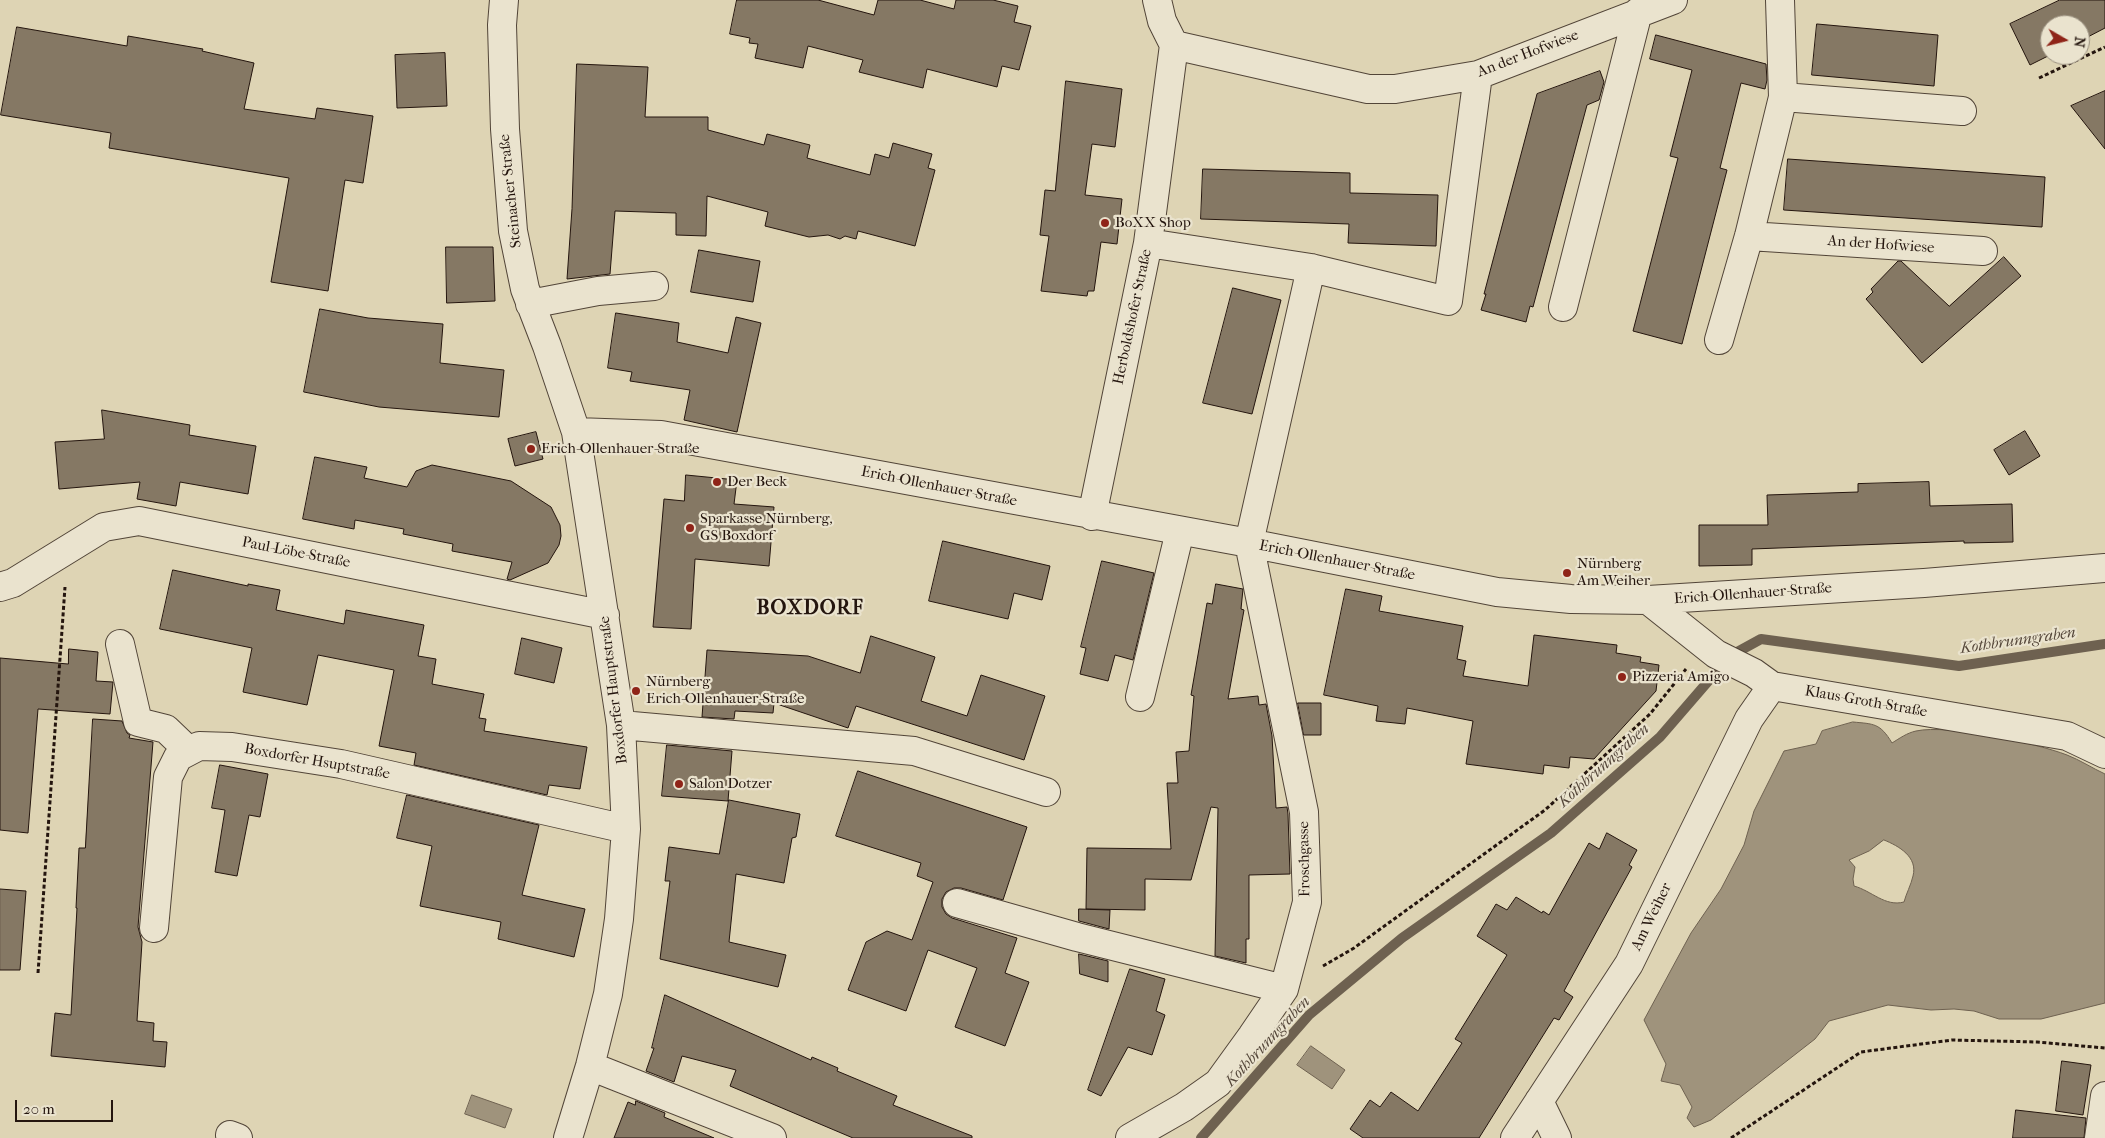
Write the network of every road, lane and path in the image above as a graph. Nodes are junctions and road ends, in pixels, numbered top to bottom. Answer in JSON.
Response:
{"nodes":[{"id":1,"x":504,"y":0,"type":"edge"},
{"id":2,"x":1157,"y":0,"type":"edge"},
{"id":3,"x":1672,"y":0,"type":"edge"},
{"id":4,"x":1780,"y":0,"type":"edge"},
{"id":5,"x":1638,"y":12,"type":"junction"},
{"id":6,"x":1174,"y":46,"type":"junction"},
{"id":7,"x":2105,"y":47,"type":"edge"},
{"id":8,"x":1478,"y":75,"type":"junction"},
{"id":9,"x":2039,"y":78,"type":"dead end"},
{"id":10,"x":1783,"y":98,"type":"junction"},
{"id":11,"x":1962,"y":111,"type":"dead end"},
{"id":12,"x":1749,"y":236,"type":"junction"},
{"id":13,"x":1148,"y":243,"type":"junction"},
{"id":14,"x":1983,"y":251,"type":"dead end"},
{"id":15,"x":1311,"y":268,"type":"junction"},
{"id":16,"x":654,"y":286,"type":"dead end"},
{"id":17,"x":530,"y":304,"type":"junction"},
{"id":18,"x":1563,"y":307,"type":"dead end"},
{"id":19,"x":1719,"y":340,"type":"dead end"},
{"id":20,"x":576,"y":432,"type":"junction"},
{"id":21,"x":1092,"y":516,"type":"junction"},
{"id":22,"x":1180,"y":531,"type":"junction"},
{"id":23,"x":1249,"y":543,"type":"junction"},
{"id":24,"x":58,"y":555,"type":"junction"},
{"id":25,"x":2105,"y":568,"type":"edge"},
{"id":26,"x":0,"y":587,"type":"edge"},
{"id":27,"x":1648,"y":600,"type":"junction"},
{"id":28,"x":605,"y":616,"type":"junction"},
{"id":29,"x":120,"y":644,"type":"dead end"},
{"id":30,"x":1711,"y":650,"type":"junction"},
{"id":31,"x":1763,"y":679,"type":"junction"},
{"id":32,"x":1140,"y":697,"type":"dead end"},
{"id":33,"x":621,"y":725,"type":"junction"},
{"id":34,"x":189,"y":751,"type":"junction"},
{"id":35,"x":2105,"y":754,"type":"edge"},
{"id":36,"x":1046,"y":792,"type":"dead end"},
{"id":37,"x":626,"y":829,"type":"junction"},
{"id":38,"x":958,"y":903,"type":"dead end"},
{"id":39,"x":154,"y":928,"type":"dead end"},
{"id":40,"x":38,"y":973,"type":"dead end"},
{"id":41,"x":1284,"y":989,"type":"junction"},
{"id":42,"x":2105,"y":1048,"type":"edge"},
{"id":43,"x":590,"y":1066,"type":"junction"},
{"id":44,"x":1539,"y":1101,"type":"junction"},
{"id":45,"x":2105,"y":1101,"type":"edge"},
{"id":46,"x":568,"y":1138,"type":"edge"},
{"id":47,"x":772,"y":1138,"type":"edge"},
{"id":48,"x":1130,"y":1138,"type":"edge"},
{"id":49,"x":1515,"y":1138,"type":"edge"},
{"id":50,"x":1557,"y":1138,"type":"edge"},
{"id":51,"x":1731,"y":1138,"type":"edge"},
{"id":52,"x":2099,"y":1138,"type":"edge"}],
"edges":[{"from":1,"to":17,"type":"street","name":"Steinacher Straße"},
{"from":2,"to":6,"type":"street"},
{"from":3,"to":5,"type":"street","name":"An der Hofwiese"},
{"from":4,"to":10,"type":"street"},
{"from":5,"to":8,"type":"street","name":"An der Hofwiese"},
{"from":5,"to":18,"type":"street"},
{"from":6,"to":8,"type":"street","name":"An der Hofwiese"},
{"from":6,"to":13,"type":"street","name":"Herboldshofer Straße"},
{"from":7,"to":9,"type":"path"},
{"from":8,"to":15,"type":"street"},
{"from":10,"to":11,"type":"street"},
{"from":10,"to":12,"type":"street"},
{"from":12,"to":14,"type":"street","name":"An der Hofwiese"},
{"from":12,"to":19,"type":"street"},
{"from":13,"to":15,"type":"street"},
{"from":13,"to":21,"type":"street","name":"Herboldshofer Straße"},
{"from":15,"to":23,"type":"street"},
{"from":16,"to":17,"type":"street"},
{"from":17,"to":20,"type":"street","name":"Steinacher Straße"},
{"from":20,"to":21,"type":"street","name":"Erich-Ollenhauer-Straße"},
{"from":20,"to":28,"type":"street","name":"Boxdorfer Hauptstraße"},
{"from":21,"to":22,"type":"street","name":"Erich-Ollenhauer-Straße"},
{"from":22,"to":23,"type":"street","name":"Erich-Ollenhauer-Straße"},
{"from":22,"to":32,"type":"street"},
{"from":23,"to":27,"type":"street","name":"Erich-Ollenhauer-Straße"},
{"from":23,"to":41,"type":"street","name":"Froschgasse"},
{"from":24,"to":26,"type":"street","name":"Paul-Löbe-Straße"},
{"from":24,"to":28,"type":"street","name":"Paul-Löbe-Straße"},
{"from":24,"to":40,"type":"path"},
{"from":25,"to":27,"type":"street","name":"Erich-Ollenhauer-Straße"},
{"from":27,"to":30,"type":"street","name":"Klaus-Groth-Straße"},
{"from":28,"to":33,"type":"street","name":"Boxdorfer Hauptstraße"},
{"from":29,"to":34,"type":"street"},
{"from":30,"to":31,"type":"street","name":"Klaus-Groth-Straße"},
{"from":30,"to":41,"type":"path"},
{"from":31,"to":35,"type":"street","name":"Klaus-Groth-Straße"},
{"from":31,"to":44,"type":"street","name":"Am Weiher"},
{"from":33,"to":36,"type":"street"},
{"from":33,"to":37,"type":"street","name":"Boxdorfer Hauptstraße"},
{"from":34,"to":37,"type":"street","name":"Boxdorfer Hsuptstraße"},
{"from":34,"to":39,"type":"street"},
{"from":37,"to":43,"type":"street","name":"Boxdorfer Hauptstraße"},
{"from":38,"to":41,"type":"street"},
{"from":41,"to":48,"type":"street","name":"Froschgasse"},
{"from":42,"to":51,"type":"path"},
{"from":43,"to":46,"type":"street","name":"Boxdorfer Hauptstraße"},
{"from":43,"to":47,"type":"street"},
{"from":44,"to":49,"type":"street","name":"Am Weiher"},
{"from":44,"to":50,"type":"street"},
{"from":45,"to":52,"type":"street"}]}
